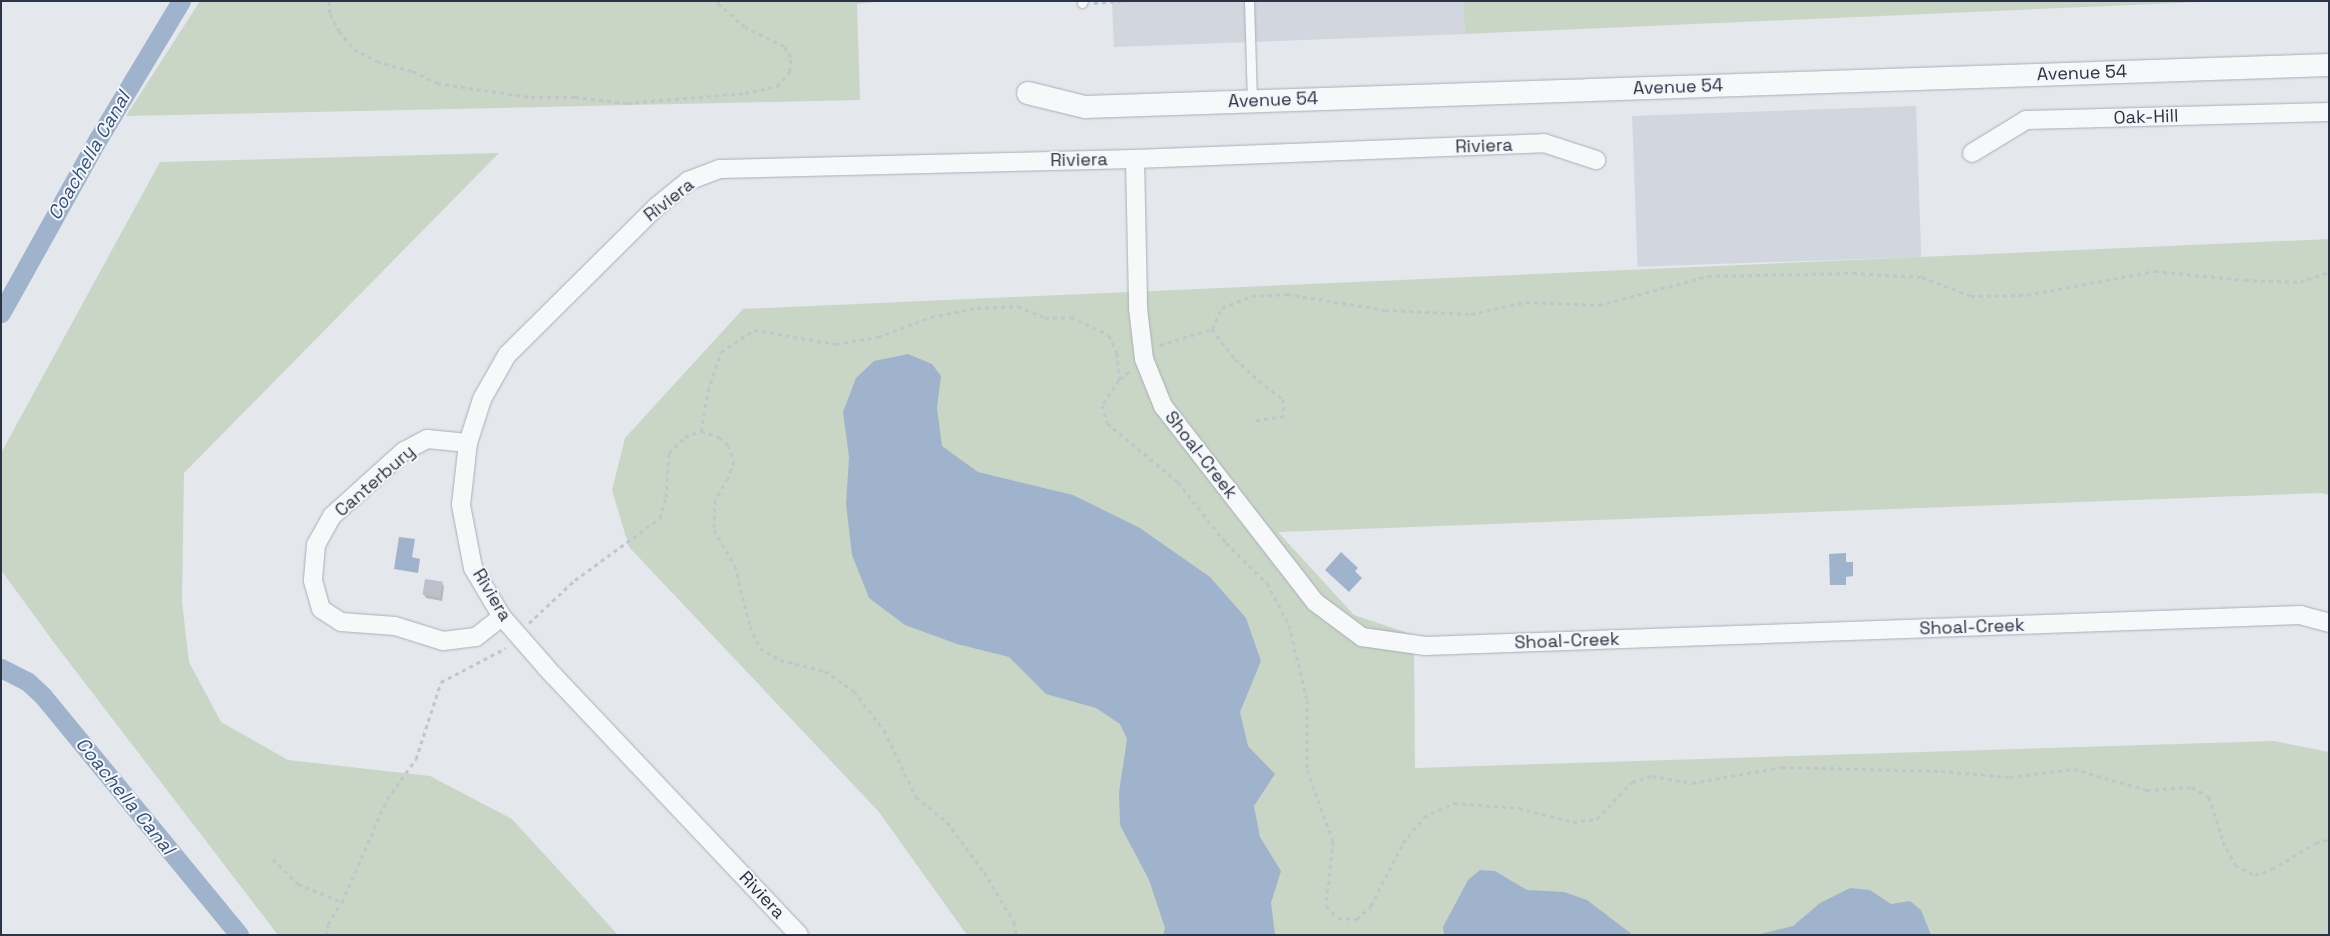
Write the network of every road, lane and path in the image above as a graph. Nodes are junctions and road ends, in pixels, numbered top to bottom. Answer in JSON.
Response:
{"nodes":[{"id":1,"x":329,"y":1,"type":"edge"},
{"id":2,"x":719,"y":1,"type":"edge"},
{"id":3,"x":1121,"y":1,"type":"edge"},
{"id":4,"x":1248,"y":1,"type":"edge"},
{"id":5,"x":1082,"y":2,"type":"edge"},
{"id":6,"x":2329,"y":65,"type":"edge"},
{"id":7,"x":1028,"y":93,"type":"dead end"},
{"id":8,"x":1252,"y":101,"type":"junction"},
{"id":9,"x":2329,"y":112,"type":"edge"},
{"id":10,"x":1972,"y":153,"type":"dead end"},
{"id":11,"x":1134,"y":159,"type":"junction"},
{"id":12,"x":1596,"y":160,"type":"dead end"},
{"id":13,"x":2329,"y":272,"type":"edge"},
{"id":14,"x":1212,"y":329,"type":"junction"},
{"id":15,"x":1144,"y":359,"type":"junction"},
{"id":16,"x":1119,"y":380,"type":"dead end"},
{"id":17,"x":1253,"y":421,"type":"dead end"},
{"id":18,"x":701,"y":431,"type":"dead end"},
{"id":19,"x":468,"y":443,"type":"junction"},
{"id":20,"x":502,"y":617,"type":"junction"},
{"id":21,"x":2329,"y":623,"type":"edge"},
{"id":22,"x":273,"y":859,"type":"dead end"},
{"id":23,"x":327,"y":935,"type":"edge"},
{"id":24,"x":799,"y":935,"type":"edge"},
{"id":25,"x":1016,"y":935,"type":"edge"}],
"edges":[{"from":1,"to":2,"type":"path"},
{"from":3,"to":5,"type":"path"},
{"from":4,"to":8,"type":"lane"},
{"from":6,"to":8,"type":"street","name":"Avenue 54"},
{"from":7,"to":8,"type":"street","name":"Avenue 54"},
{"from":9,"to":10,"type":"street","name":"Oak-Hill"},
{"from":11,"to":12,"type":"street","name":"Riviera"},
{"from":11,"to":15,"type":"street","name":"Shoal-Creek"},
{"from":11,"to":19,"type":"street","name":"Riviera"},
{"from":13,"to":14,"type":"path"},
{"from":14,"to":15,"type":"path"},
{"from":14,"to":17,"type":"path"},
{"from":15,"to":16,"type":"path"},
{"from":15,"to":21,"type":"street","name":"Shoal-Creek"},
{"from":18,"to":25,"type":"path"},
{"from":19,"to":20,"type":"street","name":"Riviera"},
{"from":19,"to":20,"type":"street","name":"Canterbury"},
{"from":20,"to":24,"type":"street","name":"Riviera"},
{"from":22,"to":23,"type":"path"}]}
